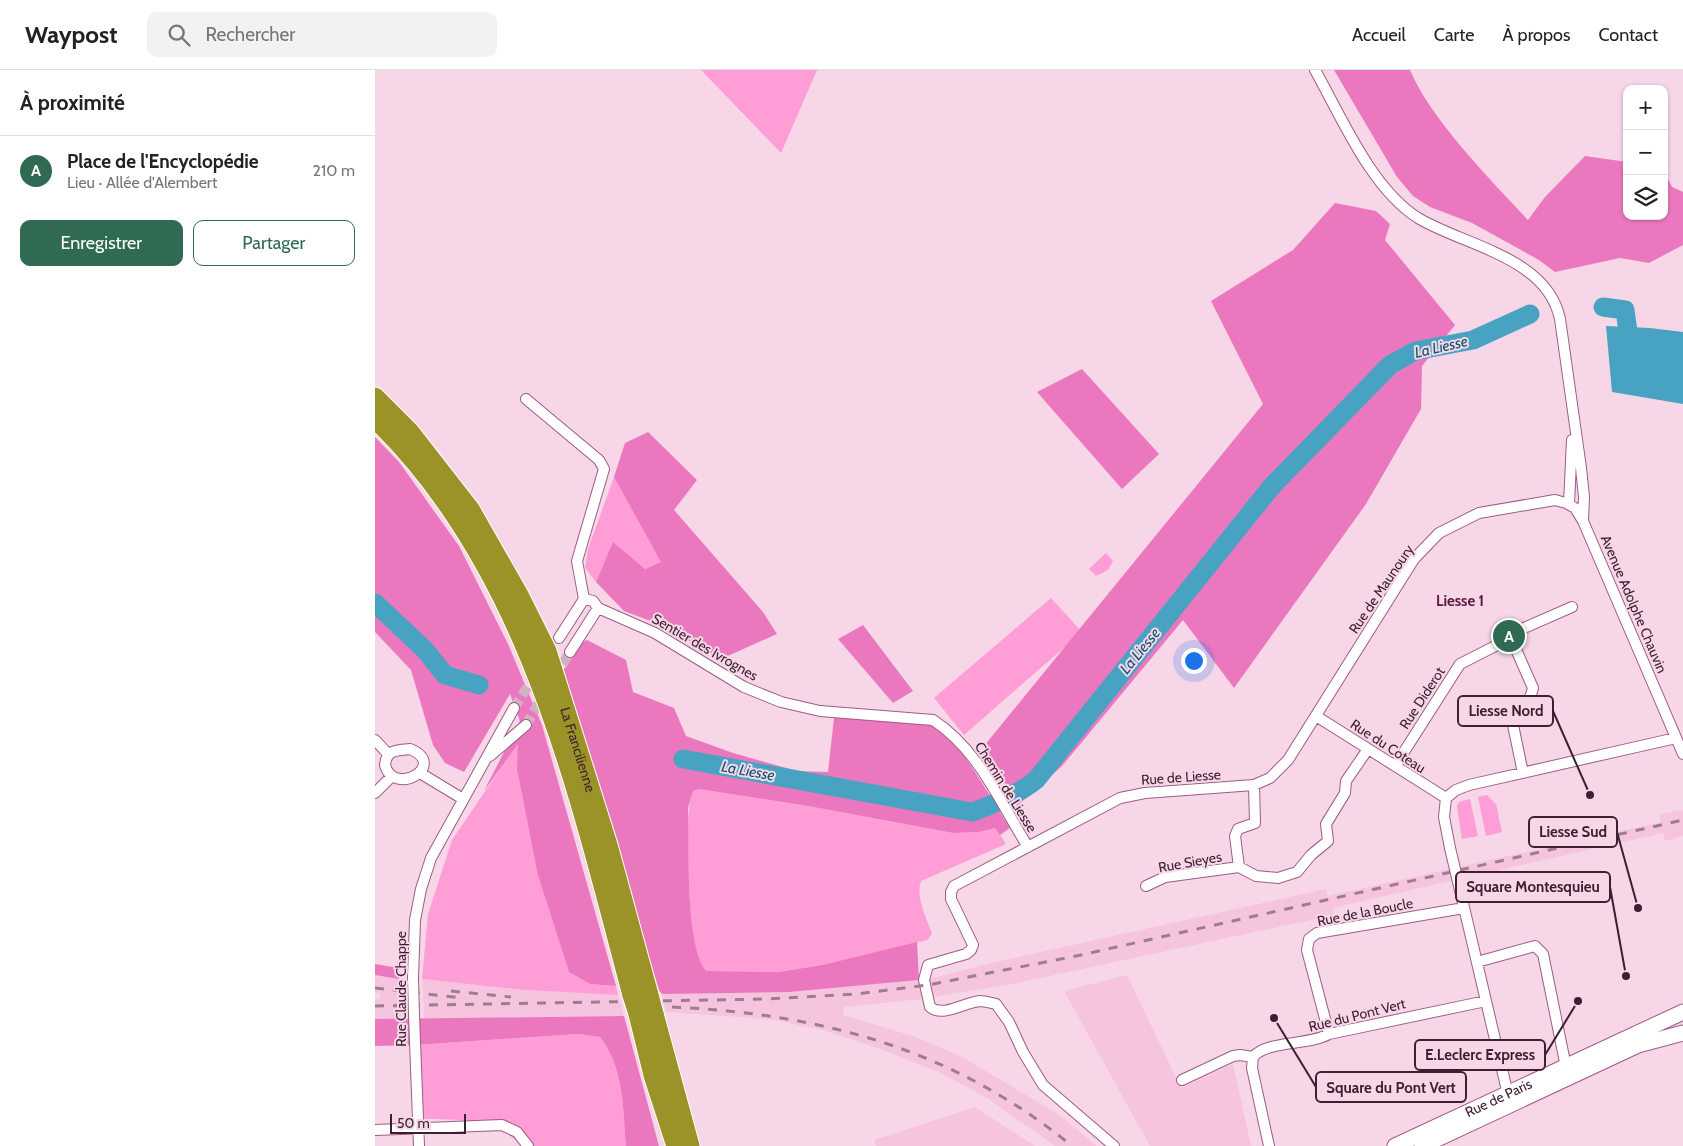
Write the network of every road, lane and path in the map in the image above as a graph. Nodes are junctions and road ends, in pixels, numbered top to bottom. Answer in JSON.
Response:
{"nodes":[{"id":1,"x":1315,"y":70,"type":"edge"},
{"id":2,"x":375,"y":397,"type":"edge"},
{"id":3,"x":526,"y":398,"type":"dead end"},
{"id":4,"x":375,"y":418,"type":"edge"},
{"id":5,"x":1573,"y":422,"type":"junction"},
{"id":6,"x":1569,"y":504,"type":"junction"},
{"id":7,"x":1583,"y":521,"type":"junction"},
{"id":8,"x":584,"y":600,"type":"junction"},
{"id":9,"x":1572,"y":607,"type":"dead end"},
{"id":10,"x":598,"y":608,"type":"junction"},
{"id":11,"x":559,"y":638,"type":"dead end"},
{"id":12,"x":1511,"y":638,"type":"junction"},
{"id":13,"x":569,"y":652,"type":"tunnel mouth"},
{"id":14,"x":514,"y":708,"type":"tunnel mouth"},
{"id":15,"x":1316,"y":716,"type":"junction"},
{"id":16,"x":907,"y":717,"type":"joint"},
{"id":17,"x":526,"y":725,"type":"tunnel mouth"},
{"id":18,"x":1676,"y":738,"type":"junction"},
{"id":19,"x":375,"y":740,"type":"edge"},
{"id":20,"x":1368,"y":749,"type":"junction"},
{"id":21,"x":388,"y":754,"type":"junction"},
{"id":22,"x":1683,"y":754,"type":"edge"},
{"id":23,"x":485,"y":760,"type":"junction"},
{"id":24,"x":1395,"y":766,"type":"junction"},
{"id":25,"x":420,"y":773,"type":"junction"},
{"id":26,"x":1523,"y":773,"type":"junction"},
{"id":27,"x":391,"y":776,"type":"junction"},
{"id":28,"x":1254,"y":785,"type":"junction"},
{"id":29,"x":375,"y":794,"type":"edge"},
{"id":30,"x":1446,"y":798,"type":"junction"},
{"id":31,"x":463,"y":800,"type":"junction"},
{"id":32,"x":1113,"y":803,"type":"joint"},
{"id":33,"x":1028,"y":847,"type":"junction"},
{"id":34,"x":1239,"y":868,"type":"junction"},
{"id":35,"x":1147,"y":886,"type":"dead end"},
{"id":36,"x":1463,"y":906,"type":"junction"},
{"id":37,"x":1477,"y":962,"type":"junction"},
{"id":38,"x":641,"y":995,"type":"junction"},
{"id":39,"x":1485,"y":1001,"type":"junction"},
{"id":40,"x":1683,"y":1012,"type":"edge"},
{"id":41,"x":1683,"y":1033,"type":"edge"},
{"id":42,"x":1329,"y":1034,"type":"junction"},
{"id":43,"x":1253,"y":1057,"type":"junction"},
{"id":44,"x":1567,"y":1072,"type":"junction"},
{"id":45,"x":1182,"y":1080,"type":"dead end"},
{"id":46,"x":1509,"y":1099,"type":"junction"},
{"id":47,"x":418,"y":1129,"type":"junction"},
{"id":48,"x":375,"y":1130,"type":"edge"},
{"id":49,"x":687,"y":1144,"type":"edge"},
{"id":50,"x":1410,"y":1144,"type":"edge"},
{"id":51,"x":419,"y":1146,"type":"edge"},
{"id":52,"x":528,"y":1146,"type":"edge"},
{"id":53,"x":1114,"y":1146,"type":"edge"},
{"id":54,"x":1269,"y":1146,"type":"edge"}],
"edges":[{"from":1,"to":5,"type":"street"},
{"from":2,"to":38,"type":"highway","name":"La Francilienne"},
{"from":3,"to":8,"type":"street"},
{"from":4,"to":38,"type":"highway","name":"La Francilienne"},
{"from":5,"to":6,"type":"street"},
{"from":5,"to":7,"type":"street"},
{"from":6,"to":7,"type":"street"},
{"from":6,"to":15,"type":"street","name":"Rue de Maunoury"},
{"from":7,"to":18,"type":"street","name":"Avenue Adolphe Chauvin"},
{"from":8,"to":10,"type":"street","name":"Sentier des Ivrognes"},
{"from":8,"to":11,"type":"street"},
{"from":9,"to":12,"type":"street","name":"Rue Diderot"},
{"from":10,"to":13,"type":"street"},
{"from":10,"to":16,"type":"street","name":"Sentier des Ivrognes"},
{"from":12,"to":24,"type":"street","name":"Rue Diderot"},
{"from":12,"to":26,"type":"street"},
{"from":14,"to":23,"type":"street"},
{"from":15,"to":20,"type":"street","name":"Rue du Coteau"},
{"from":15,"to":28,"type":"street","name":"Rue de Maunoury"},
{"from":16,"to":33,"type":"street","name":"Chemin de Liesse"},
{"from":17,"to":23,"type":"street"},
{"from":18,"to":22,"type":"street","name":"Avenue Adolphe Chauvin"},
{"from":18,"to":26,"type":"street"},
{"from":19,"to":21,"type":"street"},
{"from":20,"to":24,"type":"street","name":"Rue du Coteau"},
{"from":20,"to":34,"type":"street"},
{"from":21,"to":25,"type":"street"},
{"from":21,"to":27,"type":"street"},
{"from":23,"to":31,"type":"street"},
{"from":24,"to":30,"type":"street","name":"Rue du Coteau"},
{"from":25,"to":27,"type":"street"},
{"from":25,"to":31,"type":"street"},
{"from":26,"to":30,"type":"street"},
{"from":27,"to":29,"type":"street"},
{"from":28,"to":32,"type":"street","name":"Rue de Liesse"},
{"from":28,"to":34,"type":"street"},
{"from":30,"to":36,"type":"street","bridge":true},
{"from":31,"to":47,"type":"street","name":"Rue Claude Chappe","bridge":true},
{"from":32,"to":33,"type":"street","name":"Chemin de Liesse"},
{"from":33,"to":53,"type":"street","name":"Chemin de Liesse"},
{"from":34,"to":35,"type":"street","name":"Rue Sieyes"},
{"from":36,"to":37,"type":"street"},
{"from":36,"to":42,"type":"street","name":"Rue de la Boucle"},
{"from":37,"to":39,"type":"street"},
{"from":37,"to":44,"type":"street"},
{"from":38,"to":49,"type":"highway","name":"La Francilienne","bridge":true},
{"from":39,"to":42,"type":"street","name":"Rue du Pont Vert"},
{"from":39,"to":46,"type":"street"},
{"from":40,"to":44,"type":"main road","name":"Rue de Paris"},
{"from":41,"to":44,"type":"main road","name":"Rue de Paris"},
{"from":42,"to":43,"type":"street","name":"Rue du Pont Vert"},
{"from":43,"to":45,"type":"street","name":"Rue du Pont Vert"},
{"from":43,"to":54,"type":"street"},
{"from":44,"to":46,"type":"main road","name":"Rue de Paris"},
{"from":46,"to":50,"type":"main road","name":"Rue de Paris"},
{"from":47,"to":48,"type":"street"},
{"from":47,"to":51,"type":"street","name":"Rue Claude Chappe"},
{"from":47,"to":52,"type":"street"}]}
